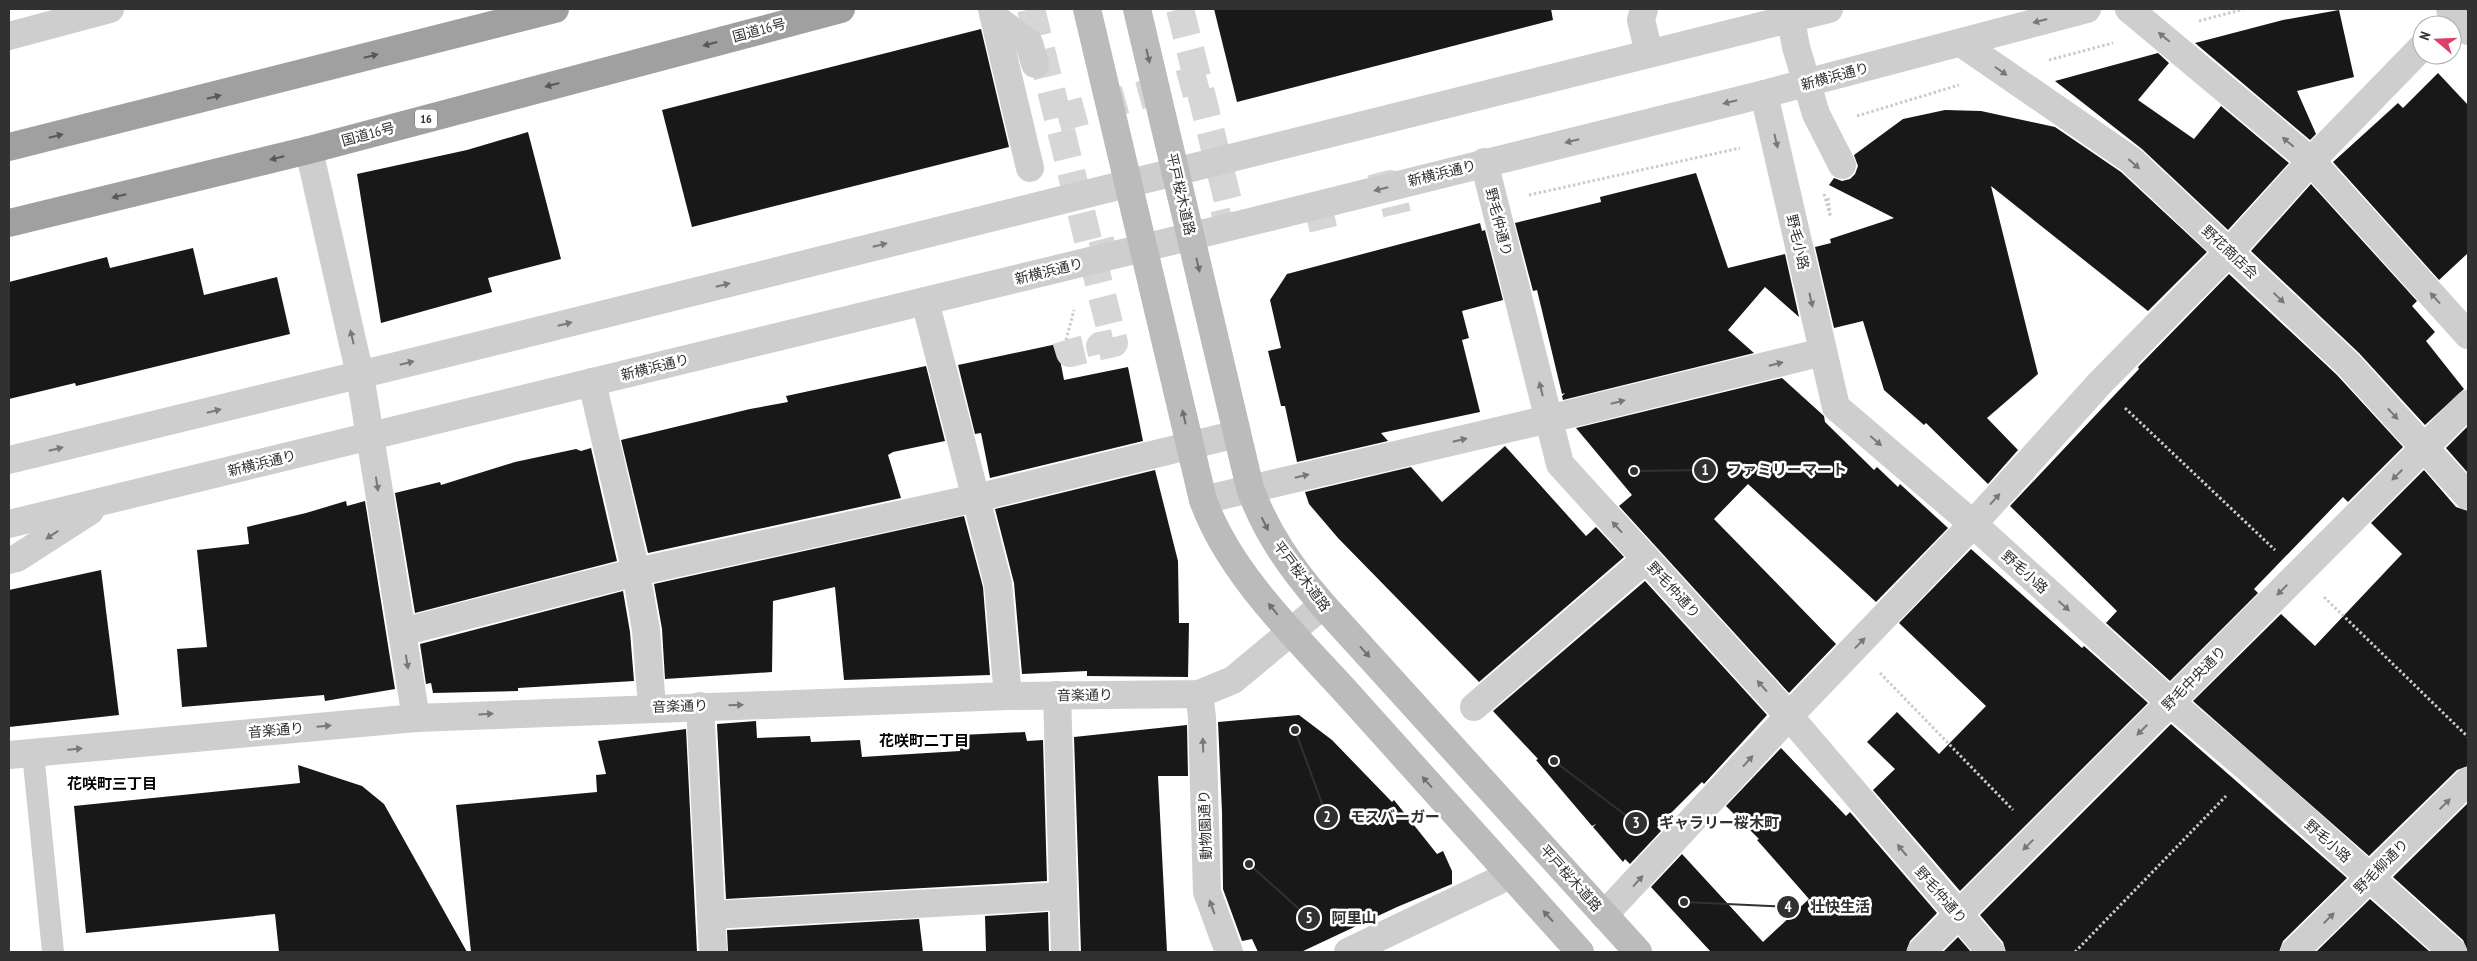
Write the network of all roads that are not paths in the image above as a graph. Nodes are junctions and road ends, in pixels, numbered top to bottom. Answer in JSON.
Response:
{"nodes":[{"id":1,"x":110,"y":9,"type":"edge"},
{"id":2,"x":555,"y":9,"type":"edge"},
{"id":3,"x":841,"y":9,"type":"edge"},
{"id":4,"x":1087,"y":9,"type":"edge"},
{"id":5,"x":1137,"y":9,"type":"edge"},
{"id":6,"x":1644,"y":9,"type":"edge"},
{"id":7,"x":1789,"y":9,"type":"edge"},
{"id":8,"x":1829,"y":9,"type":"edge"},
{"id":9,"x":2087,"y":9,"type":"edge"},
{"id":10,"x":2129,"y":9,"type":"edge"},
{"id":11,"x":993,"y":13,"type":"edge"},
{"id":12,"x":9,"y":36,"type":"edge"},
{"id":13,"x":1961,"y":42,"type":"junction"},
{"id":14,"x":1650,"y":53,"type":"junction"},
{"id":15,"x":2412,"y":56,"type":"edge"},
{"id":16,"x":1034,"y":64,"type":"dead end"},
{"id":17,"x":1764,"y":94,"type":"junction"},
{"id":18,"x":9,"y":147,"type":"edge"},
{"id":19,"x":309,"y":150,"type":"junction"},
{"id":20,"x":1034,"y":153,"type":"dead end"},
{"id":21,"x":2311,"y":161,"type":"junction"},
{"id":22,"x":1484,"y":162,"type":"junction"},
{"id":23,"x":1842,"y":165,"type":"dead end"},
{"id":24,"x":1175,"y":172,"type":"junction"},
{"id":25,"x":1128,"y":183,"type":"junction"},
{"id":26,"x":9,"y":223,"type":"edge"},
{"id":27,"x":1191,"y":236,"type":"junction"},
{"id":28,"x":1143,"y":248,"type":"junction"},
{"id":29,"x":2230,"y":251,"type":"junction"},
{"id":30,"x":925,"y":301,"type":"junction"},
{"id":31,"x":2468,"y":334,"type":"edge"},
{"id":32,"x":1823,"y":352,"type":"junction"},
{"id":33,"x":360,"y":375,"type":"junction"},
{"id":34,"x":592,"y":382,"type":"junction"},
{"id":35,"x":2468,"y":404,"type":"edge"},
{"id":36,"x":1549,"y":419,"type":"junction"},
{"id":37,"x":1237,"y":434,"type":"junction"},
{"id":38,"x":370,"y":436,"type":"junction"},
{"id":39,"x":1190,"y":445,"type":"junction"},
{"id":40,"x":2424,"y":448,"type":"junction"},
{"id":41,"x":9,"y":460,"type":"edge"},
{"id":42,"x":1250,"y":488,"type":"junction"},
{"id":43,"x":2468,"y":496,"type":"edge"},
{"id":44,"x":976,"y":498,"type":"junction"},
{"id":45,"x":108,"y":500,"type":"junction"},
{"id":46,"x":1203,"y":500,"type":"junction"},
{"id":47,"x":9,"y":524,"type":"edge"},
{"id":48,"x":1973,"y":524,"type":"junction"},
{"id":49,"x":1646,"y":559,"type":"junction"},
{"id":50,"x":9,"y":560,"type":"edge"},
{"id":51,"x":636,"y":572,"type":"junction"},
{"id":52,"x":1323,"y":605,"type":"junction"},
{"id":53,"x":402,"y":632,"type":"junction"},
{"id":54,"x":1292,"y":632,"type":"junction"},
{"id":55,"x":1199,"y":694,"type":"junction"},
{"id":56,"x":1057,"y":695,"type":"junction"},
{"id":57,"x":1008,"y":696,"type":"junction"},
{"id":58,"x":2170,"y":702,"type":"junction"},
{"id":59,"x":700,"y":706,"type":"junction"},
{"id":60,"x":652,"y":707,"type":"junction"},
{"id":61,"x":1474,"y":707,"type":"dead end"},
{"id":62,"x":1789,"y":716,"type":"junction"},
{"id":63,"x":416,"y":718,"type":"junction"},
{"id":64,"x":21,"y":754,"type":"edge"},
{"id":65,"x":2468,"y":781,"type":"edge"},
{"id":66,"x":1510,"y":875,"type":"junction"},
{"id":67,"x":2369,"y":878,"type":"junction"},
{"id":68,"x":1063,"y":896,"type":"junction"},
{"id":69,"x":711,"y":915,"type":"junction"},
{"id":70,"x":1604,"y":915,"type":"junction"},
{"id":71,"x":1958,"y":915,"type":"junction"},
{"id":72,"x":53,"y":952,"type":"edge"},
{"id":73,"x":713,"y":952,"type":"edge"},
{"id":74,"x":1065,"y":952,"type":"edge"},
{"id":75,"x":1229,"y":952,"type":"edge"},
{"id":76,"x":1348,"y":952,"type":"edge"},
{"id":77,"x":1580,"y":952,"type":"edge"},
{"id":78,"x":1638,"y":952,"type":"edge"},
{"id":79,"x":1921,"y":952,"type":"edge"},
{"id":80,"x":1991,"y":952,"type":"edge"},
{"id":81,"x":2294,"y":952,"type":"edge"},
{"id":82,"x":2453,"y":952,"type":"edge"}],
"edges":[{"from":1,"to":12,"type":"street"},
{"from":18,"to":2,"type":"highway","one_way":true},
{"from":3,"to":19,"type":"highway","name":"国道16号","number":"16","one_way":true},
{"from":4,"to":25,"type":"main road"},
{"from":5,"to":24,"type":"main road","name":"平戸桜木道路","one_way":true},
{"from":6,"to":14,"type":"street"},
{"from":7,"to":23,"type":"street","bridge":true},
{"from":8,"to":14,"type":"street"},
{"from":9,"to":13,"type":"street","name":"新横浜通り","one_way":true},
{"from":21,"to":10,"type":"street","one_way":true},
{"from":11,"to":16,"type":"street"},
{"from":11,"to":20,"type":"street"},
{"from":13,"to":17,"type":"street","name":"新横浜通り"},
{"from":13,"to":29,"type":"street","name":"野花商店会","one_way":true},
{"from":14,"to":24,"type":"street"},
{"from":15,"to":21,"type":"street"},
{"from":17,"to":22,"type":"street","name":"新横浜通り","one_way":true},
{"from":17,"to":32,"type":"street","name":"野毛小路","one_way":true},
{"from":19,"to":26,"type":"highway","name":"国道16号","number":"16","one_way":true},
{"from":33,"to":19,"type":"street","one_way":true},
{"from":21,"to":29,"type":"street"},
{"from":31,"to":21,"type":"street","one_way":true},
{"from":22,"to":27,"type":"street","name":"新横浜通り","one_way":true},
{"from":36,"to":22,"type":"street","name":"野毛仲通り","one_way":true},
{"from":24,"to":25,"type":"street"},
{"from":24,"to":27,"type":"main road","name":"平戸桜木道路"},
{"from":25,"to":28,"type":"main road"},
{"from":33,"to":25,"type":"street","one_way":true},
{"from":27,"to":28,"type":"street","name":"新横浜通り"},
{"from":27,"to":37,"type":"main road","name":"平戸桜木道路","one_way":true},
{"from":28,"to":30,"type":"street","name":"新横浜通り"},
{"from":39,"to":28,"type":"main road","one_way":true},
{"from":29,"to":40,"type":"street","name":"野花商店会","one_way":true},
{"from":48,"to":29,"type":"street","one_way":true},
{"from":30,"to":34,"type":"street","name":"新横浜通り"},
{"from":30,"to":44,"type":"street"},
{"from":36,"to":32,"type":"street","one_way":true},
{"from":32,"to":48,"type":"street","name":"野毛小路","one_way":true},
{"from":33,"to":38,"type":"street"},
{"from":41,"to":33,"type":"street","one_way":true},
{"from":34,"to":38,"type":"street","name":"新横浜通り"},
{"from":34,"to":51,"type":"street"},
{"from":35,"to":40,"type":"street","name":"野毛中央通り"},
{"from":42,"to":36,"type":"street","one_way":true},
{"from":49,"to":36,"type":"street","name":"野毛仲通り","one_way":true},
{"from":37,"to":39,"type":"street"},
{"from":37,"to":42,"type":"main road","name":"平戸桜木道路"},
{"from":38,"to":45,"type":"street","name":"新横浜通り"},
{"from":38,"to":53,"type":"street","one_way":true},
{"from":39,"to":44,"type":"street"},
{"from":39,"to":46,"type":"main road"},
{"from":40,"to":43,"type":"street","name":"野花商店会"},
{"from":40,"to":58,"type":"street","name":"野毛中央通り","one_way":true},
{"from":42,"to":46,"type":"street"},
{"from":42,"to":52,"type":"main road","name":"平戸桜木道路","one_way":true},
{"from":44,"to":51,"type":"street"},
{"from":44,"to":57,"type":"street"},
{"from":45,"to":47,"type":"street","name":"新横浜通り"},
{"from":45,"to":50,"type":"street","one_way":true},
{"from":54,"to":46,"type":"main road","one_way":true},
{"from":48,"to":58,"type":"street","name":"野毛小路","one_way":true},
{"from":62,"to":48,"type":"street","one_way":true},
{"from":49,"to":61,"type":"street"},
{"from":62,"to":49,"type":"street","name":"野毛仲通り","one_way":true},
{"from":51,"to":53,"type":"street"},
{"from":51,"to":60,"type":"street"},
{"from":52,"to":54,"type":"street","name":"音楽通り"},
{"from":52,"to":70,"type":"main road","name":"平戸桜木道路","one_way":true},
{"from":53,"to":63,"type":"street","one_way":true},
{"from":54,"to":55,"type":"street","name":"音楽通り"},
{"from":66,"to":54,"type":"main road","one_way":true},
{"from":55,"to":56,"type":"street","name":"音楽通り"},
{"from":75,"to":55,"type":"street","name":"動物園通り","one_way":true},
{"from":56,"to":57,"type":"street","name":"音楽通り"},
{"from":56,"to":68,"type":"street"},
{"from":59,"to":57,"type":"street","name":"音楽通り","one_way":true},
{"from":58,"to":67,"type":"street","name":"野毛小路"},
{"from":58,"to":71,"type":"street","name":"野毛中央通り","one_way":true},
{"from":59,"to":60,"type":"street","name":"音楽通り"},
{"from":59,"to":69,"type":"street"},
{"from":63,"to":60,"type":"street","name":"音楽通り","one_way":true},
{"from":70,"to":62,"type":"street","one_way":true},
{"from":71,"to":62,"type":"street","name":"野毛仲通り","one_way":true},
{"from":64,"to":63,"type":"street","name":"音楽通り","one_way":true},
{"from":64,"to":72,"type":"lane"},
{"from":67,"to":65,"type":"street","name":"野毛柳通り","one_way":true},
{"from":66,"to":76,"type":"street"},
{"from":77,"to":66,"type":"main road","one_way":true},
{"from":81,"to":67,"type":"street","name":"野毛柳通り","one_way":true},
{"from":67,"to":82,"type":"street","name":"野毛小路"},
{"from":68,"to":69,"type":"street"},
{"from":68,"to":74,"type":"street"},
{"from":69,"to":73,"type":"street"},
{"from":70,"to":78,"type":"main road","name":"平戸桜木道路"},
{"from":71,"to":79,"type":"street","name":"野毛中央通り"},
{"from":71,"to":80,"type":"street","name":"野毛仲通り"}]}
